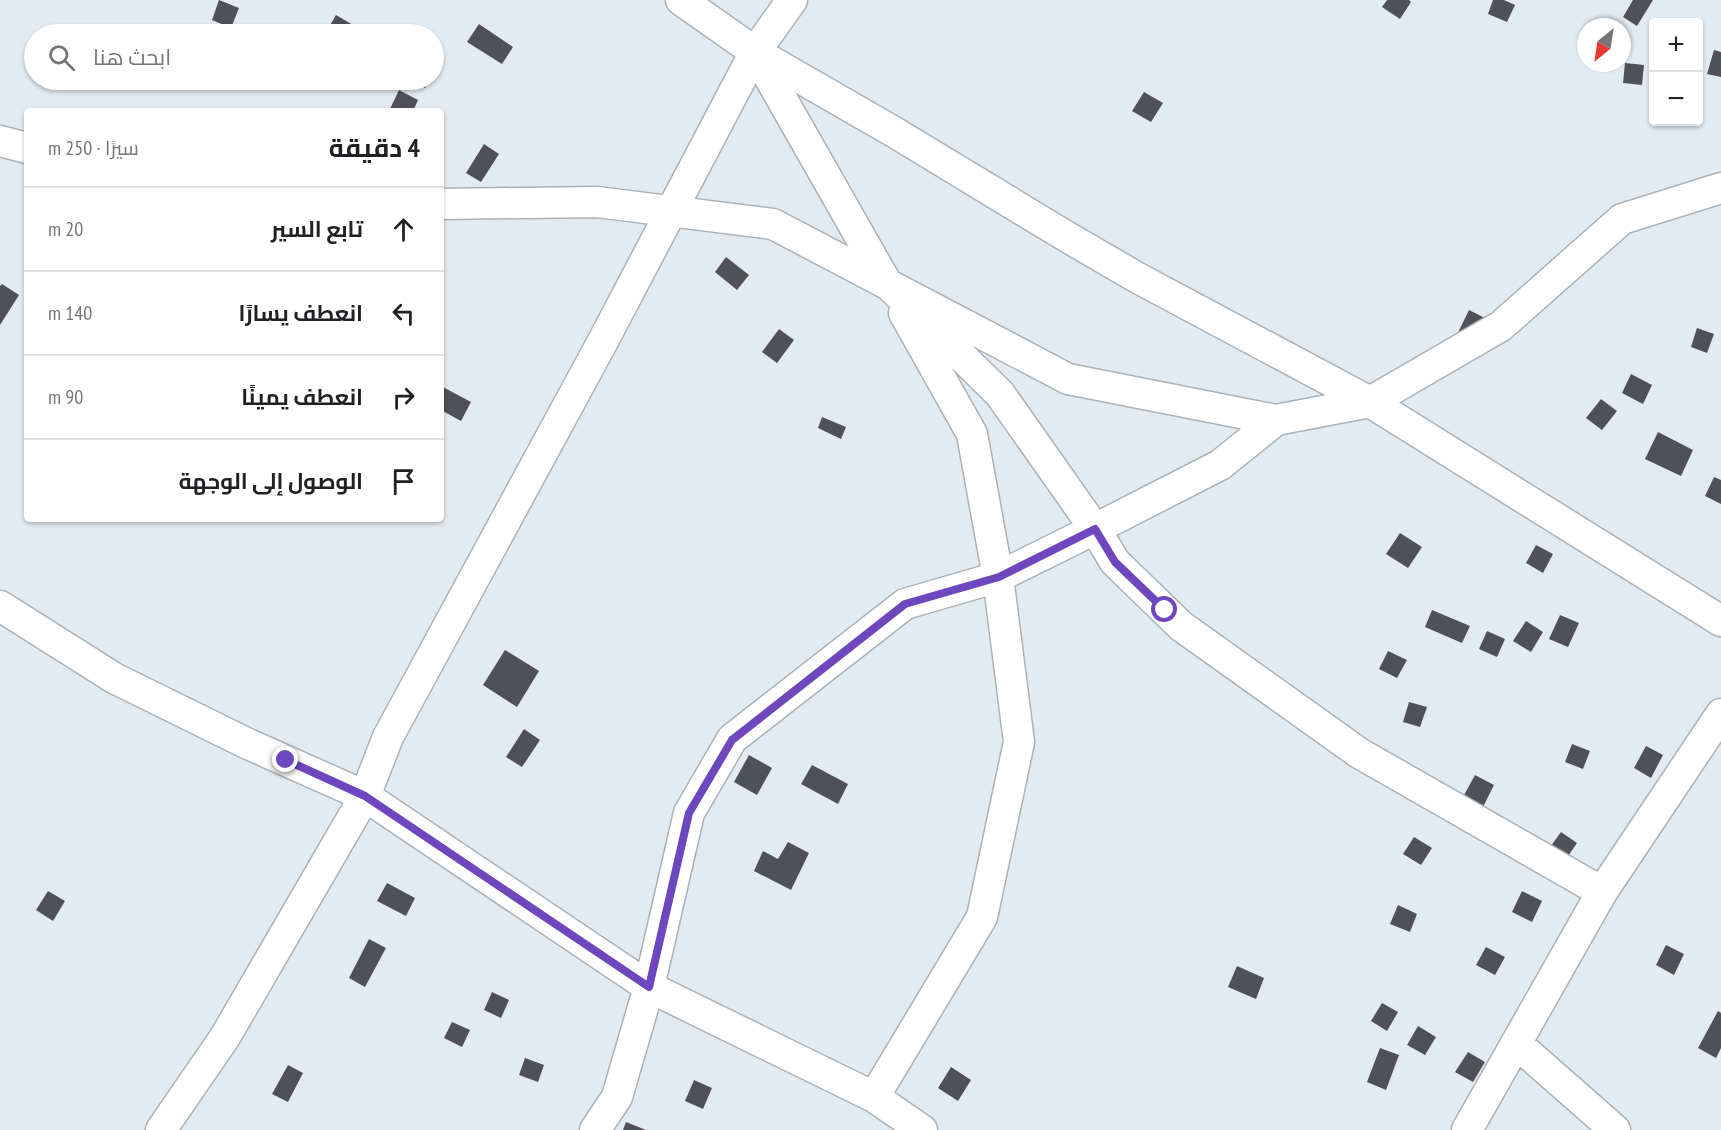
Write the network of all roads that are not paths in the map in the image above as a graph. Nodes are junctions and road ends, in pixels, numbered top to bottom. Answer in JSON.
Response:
{"nodes":[{"id":1,"x":681,"y":0,"type":"edge"},
{"id":2,"x":792,"y":0,"type":"edge"},
{"id":3,"x":755,"y":52,"type":"junction"},
{"id":4,"x":0,"y":141,"type":"edge"},
{"id":5,"x":24,"y":147,"type":"edge"},
{"id":6,"x":1721,"y":188,"type":"edge"},
{"id":7,"x":444,"y":204,"type":"edge"},
{"id":8,"x":672,"y":211,"type":"junction"},
{"id":9,"x":886,"y":282,"type":"junction"},
{"id":10,"x":1370,"y":402,"type":"junction"},
{"id":11,"x":1276,"y":420,"type":"junction"},
{"id":12,"x":1095,"y":529,"type":"junction"},
{"id":13,"x":999,"y":577,"type":"junction"},
{"id":14,"x":0,"y":606,"type":"edge"},
{"id":15,"x":1721,"y":621,"type":"edge"},
{"id":16,"x":1721,"y":714,"type":"edge"},
{"id":17,"x":365,"y":796,"type":"junction"},
{"id":18,"x":1602,"y":892,"type":"junction"},
{"id":19,"x":649,"y":987,"type":"junction"},
{"id":20,"x":1516,"y":1043,"type":"junction"},
{"id":21,"x":874,"y":1096,"type":"junction"},
{"id":22,"x":161,"y":1130,"type":"edge"},
{"id":23,"x":595,"y":1130,"type":"edge"},
{"id":24,"x":922,"y":1130,"type":"edge"},
{"id":25,"x":1467,"y":1130,"type":"edge"},
{"id":26,"x":1615,"y":1130,"type":"edge"}],
"edges":[{"from":1,"to":3,"type":"street"},
{"from":2,"to":3,"type":"street"},
{"from":3,"to":8,"type":"street"},
{"from":3,"to":9,"type":"street"},
{"from":3,"to":10,"type":"street"},
{"from":4,"to":5,"type":"street"},
{"from":6,"to":10,"type":"street"},
{"from":7,"to":8,"type":"street"},
{"from":8,"to":9,"type":"street"},
{"from":8,"to":17,"type":"street"},
{"from":9,"to":11,"type":"street"},
{"from":9,"to":12,"type":"street"},
{"from":9,"to":13,"type":"street"},
{"from":10,"to":11,"type":"street"},
{"from":10,"to":15,"type":"street"},
{"from":11,"to":12,"type":"street"},
{"from":12,"to":13,"type":"street"},
{"from":12,"to":18,"type":"street"},
{"from":13,"to":19,"type":"street"},
{"from":13,"to":21,"type":"street"},
{"from":14,"to":17,"type":"street"},
{"from":16,"to":18,"type":"street"},
{"from":17,"to":19,"type":"street"},
{"from":17,"to":22,"type":"street"},
{"from":18,"to":20,"type":"street"},
{"from":19,"to":21,"type":"street"},
{"from":19,"to":23,"type":"street"},
{"from":20,"to":25,"type":"street"},
{"from":20,"to":26,"type":"street"},
{"from":21,"to":24,"type":"street"}]}
